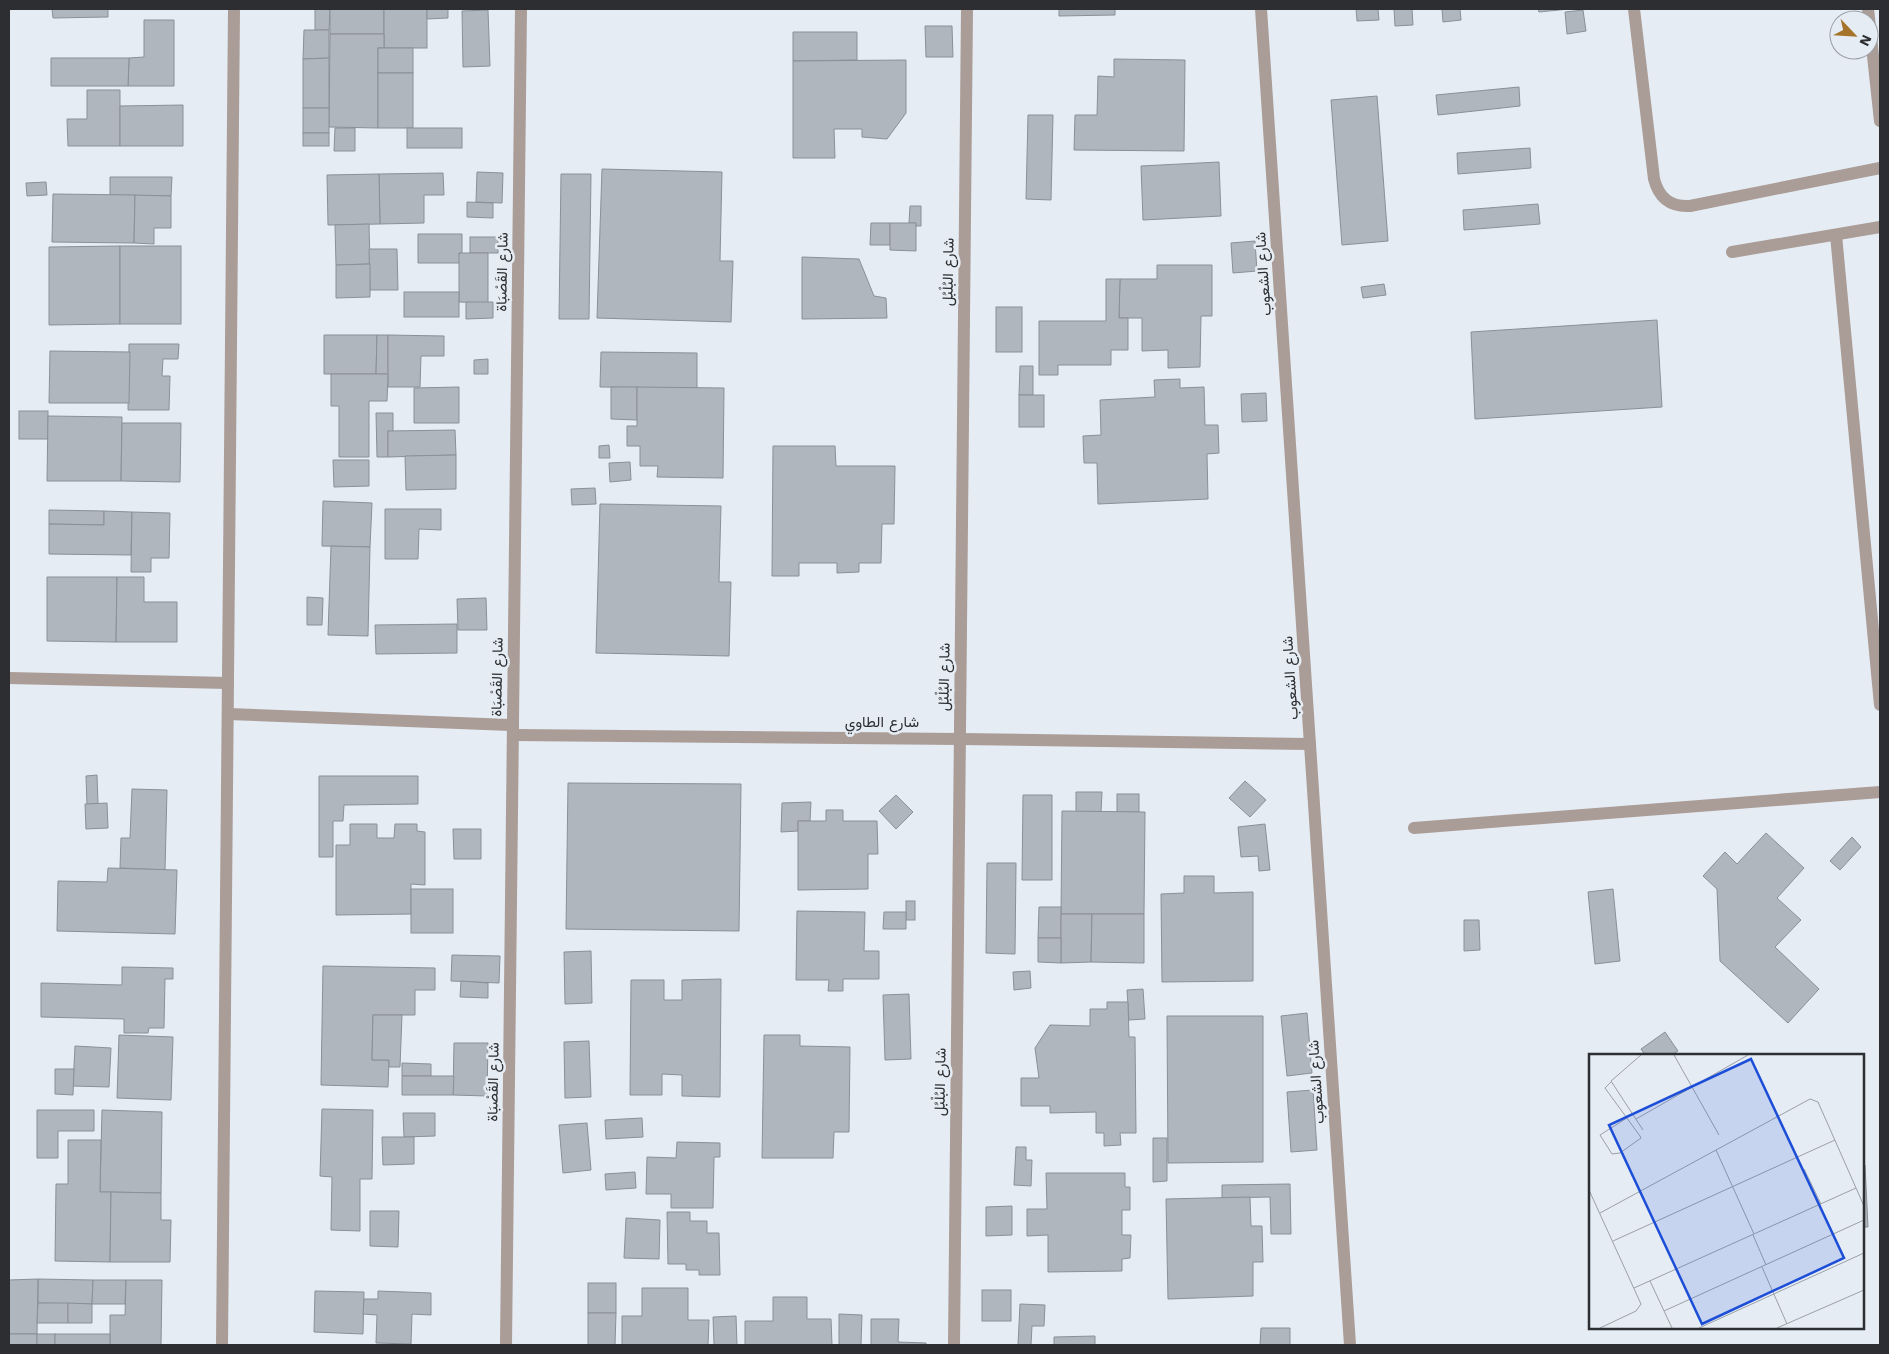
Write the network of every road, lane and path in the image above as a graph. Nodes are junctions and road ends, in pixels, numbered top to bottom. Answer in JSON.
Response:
{"nodes":[{"id":1,"x":234,"y":9,"type":"edge"},
{"id":2,"x":521,"y":9,"type":"edge"},
{"id":3,"x":967,"y":9,"type":"edge"},
{"id":4,"x":1261,"y":9,"type":"edge"},
{"id":5,"x":1634,"y":9,"type":"edge"},
{"id":6,"x":1868,"y":9,"type":"edge"},
{"id":7,"x":1880,"y":121,"type":"edge"},
{"id":8,"x":1880,"y":168,"type":"edge"},
{"id":9,"x":1880,"y":227,"type":"edge"},
{"id":10,"x":1836,"y":235,"type":"junction"},
{"id":11,"x":1732,"y":252,"type":"dead end"},
{"id":12,"x":9,"y":678,"type":"edge"},
{"id":13,"x":228,"y":683,"type":"junction"},
{"id":14,"x":1880,"y":705,"type":"edge"},
{"id":15,"x":228,"y":714,"type":"junction"},
{"id":16,"x":513,"y":730,"type":"junction"},
{"id":17,"x":960,"y":739,"type":"junction"},
{"id":18,"x":1310,"y":744,"type":"junction"},
{"id":19,"x":1880,"y":792,"type":"edge"},
{"id":20,"x":1414,"y":828,"type":"dead end"},
{"id":21,"x":222,"y":1345,"type":"edge"},
{"id":22,"x":506,"y":1345,"type":"edge"},
{"id":23,"x":954,"y":1345,"type":"edge"},
{"id":24,"x":1350,"y":1345,"type":"edge"}],
"edges":[{"from":1,"to":13,"type":"street"},
{"from":2,"to":16,"type":"street","name":"شارع القَصْبَاة"},
{"from":3,"to":17,"type":"street","name":"شارع البُلْبُل"},
{"from":4,"to":18,"type":"street","name":"شارع الشعوب"},
{"from":5,"to":8,"type":"street"},
{"from":6,"to":7,"type":"street"},
{"from":9,"to":10,"type":"street"},
{"from":10,"to":11,"type":"street"},
{"from":10,"to":14,"type":"street"},
{"from":12,"to":13,"type":"street"},
{"from":13,"to":15,"type":"street"},
{"from":15,"to":16,"type":"street","name":"شارع الطاوي"},
{"from":15,"to":21,"type":"street"},
{"from":16,"to":17,"type":"street","name":"شارع الطاوي"},
{"from":16,"to":22,"type":"street","name":"شارع القَصْبَاة"},
{"from":17,"to":18,"type":"street","name":"شارع الطاوي"},
{"from":17,"to":23,"type":"street","name":"شارع البُلْبُل"},
{"from":18,"to":24,"type":"street","name":"شارع الشعوب"},
{"from":19,"to":20,"type":"street"}]}
